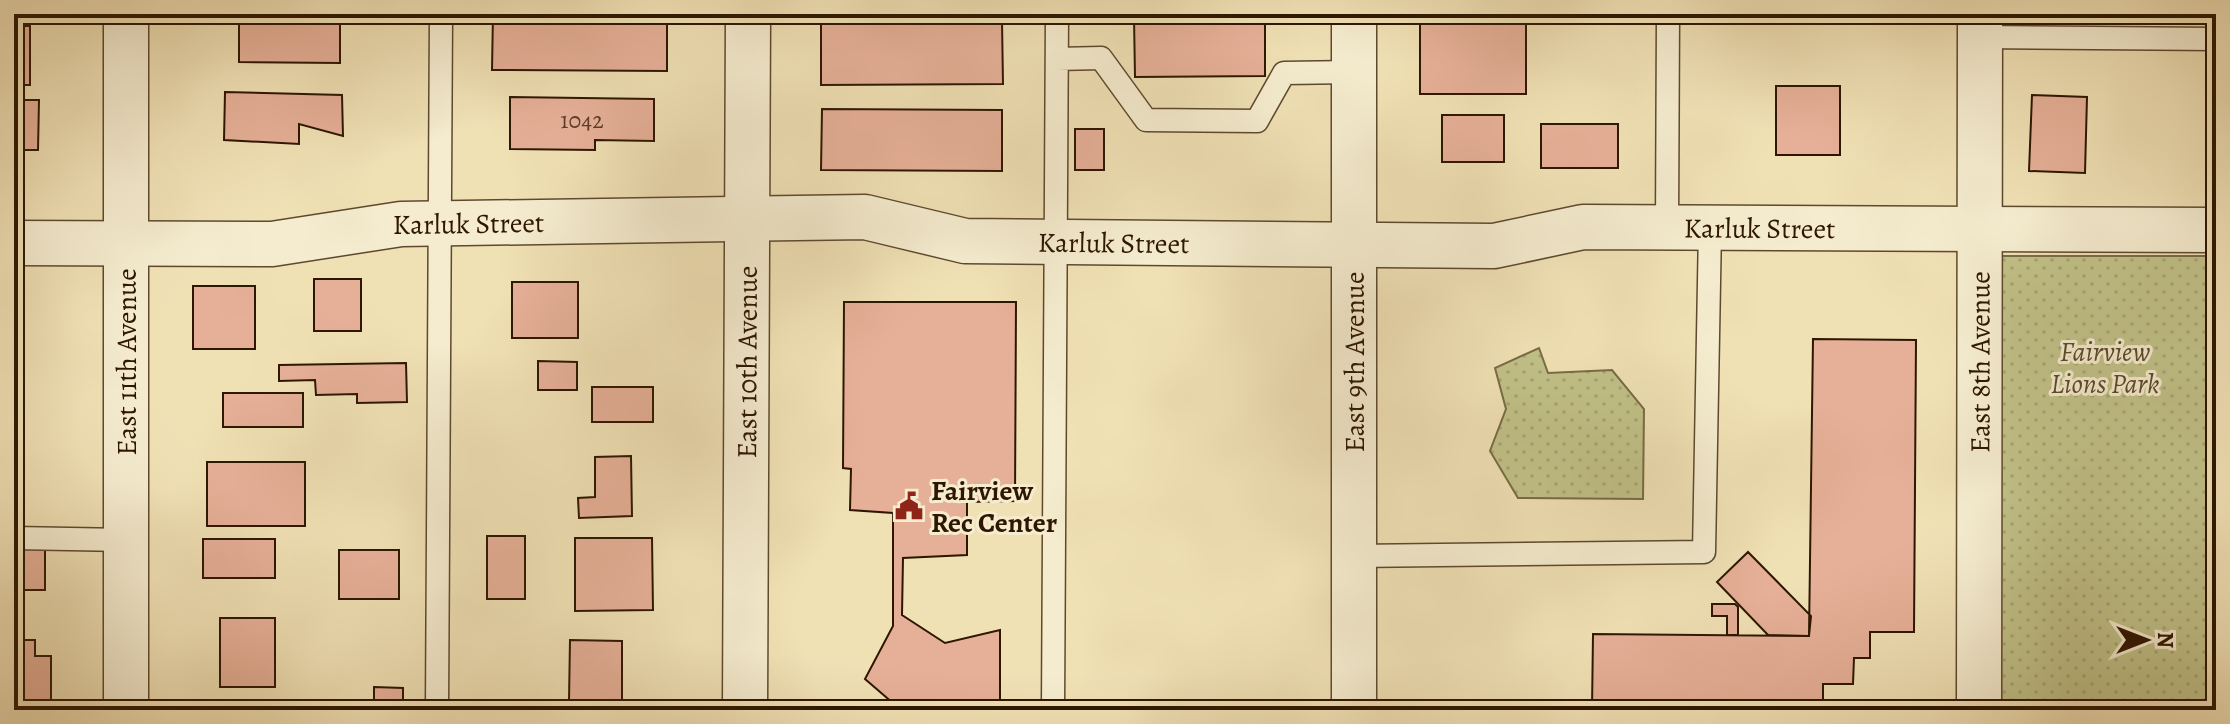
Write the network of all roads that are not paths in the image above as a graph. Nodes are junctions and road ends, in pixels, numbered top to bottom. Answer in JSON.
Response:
{"nodes":[{"id":1,"x":126,"y":14,"type":"edge"},
{"id":2,"x":441,"y":14,"type":"edge"},
{"id":3,"x":748,"y":14,"type":"edge"},
{"id":4,"x":1057,"y":14,"type":"edge"},
{"id":5,"x":1354,"y":14,"type":"edge"},
{"id":6,"x":1668,"y":14,"type":"edge"},
{"id":7,"x":1980,"y":25,"type":"edge"},
{"id":8,"x":2216,"y":39,"type":"edge"},
{"id":9,"x":1057,"y":59,"type":"junction"},
{"id":10,"x":1354,"y":72,"type":"junction"},
{"id":11,"x":747,"y":219,"type":"junction"},
{"id":12,"x":441,"y":224,"type":"junction"},
{"id":13,"x":1667,"y":227,"type":"junction"},
{"id":14,"x":1710,"y":228,"type":"junction"},
{"id":15,"x":1980,"y":228,"type":"junction"},
{"id":16,"x":2216,"y":230,"type":"edge"},
{"id":17,"x":1057,"y":242,"type":"junction"},
{"id":18,"x":14,"y":243,"type":"edge"},
{"id":19,"x":126,"y":244,"type":"junction"},
{"id":20,"x":1354,"y":245,"type":"junction"},
{"id":21,"x":14,"y":538,"type":"edge"},
{"id":22,"x":125,"y":540,"type":"junction"},
{"id":23,"x":1354,"y":556,"type":"junction"},
{"id":24,"x":126,"y":710,"type":"edge"},
{"id":25,"x":437,"y":710,"type":"edge"},
{"id":26,"x":745,"y":710,"type":"edge"},
{"id":27,"x":1053,"y":710,"type":"edge"},
{"id":28,"x":1354,"y":710,"type":"edge"},
{"id":29,"x":1979,"y":710,"type":"edge"}],
"edges":[{"from":1,"to":19,"type":"street","name":"East 11th Avenue"},
{"from":2,"to":12,"type":"lane"},
{"from":3,"to":11,"type":"street","name":"East 10th Avenue"},
{"from":4,"to":9,"type":"lane"},
{"from":5,"to":10,"type":"street","name":"East 9th Avenue"},
{"from":6,"to":13,"type":"lane"},
{"from":7,"to":8,"type":"lane"},
{"from":7,"to":15,"type":"street","name":"East 8th Avenue"},
{"from":9,"to":10,"type":"lane"},
{"from":9,"to":17,"type":"lane"},
{"from":10,"to":20,"type":"street","name":"East 9th Avenue"},
{"from":11,"to":12,"type":"street","name":"Karluk Street"},
{"from":11,"to":17,"type":"street","name":"Karluk Street"},
{"from":11,"to":26,"type":"street","name":"East 10th Avenue"},
{"from":12,"to":19,"type":"street","name":"Karluk Street"},
{"from":12,"to":25,"type":"lane"},
{"from":13,"to":14,"type":"street","name":"Karluk Street"},
{"from":13,"to":20,"type":"street","name":"Karluk Street"},
{"from":14,"to":15,"type":"street","name":"Karluk Street"},
{"from":14,"to":23,"type":"lane"},
{"from":15,"to":16,"type":"street","name":"Karluk Street"},
{"from":15,"to":29,"type":"street","name":"East 8th Avenue"},
{"from":17,"to":20,"type":"street","name":"Karluk Street"},
{"from":17,"to":27,"type":"lane"},
{"from":18,"to":19,"type":"street","name":"Karluk Street"},
{"from":19,"to":22,"type":"street","name":"East 11th Avenue"},
{"from":20,"to":23,"type":"street","name":"East 9th Avenue"},
{"from":21,"to":22,"type":"lane"},
{"from":22,"to":24,"type":"street","name":"East 11th Avenue"},
{"from":23,"to":28,"type":"street","name":"East 9th Avenue"}]}
